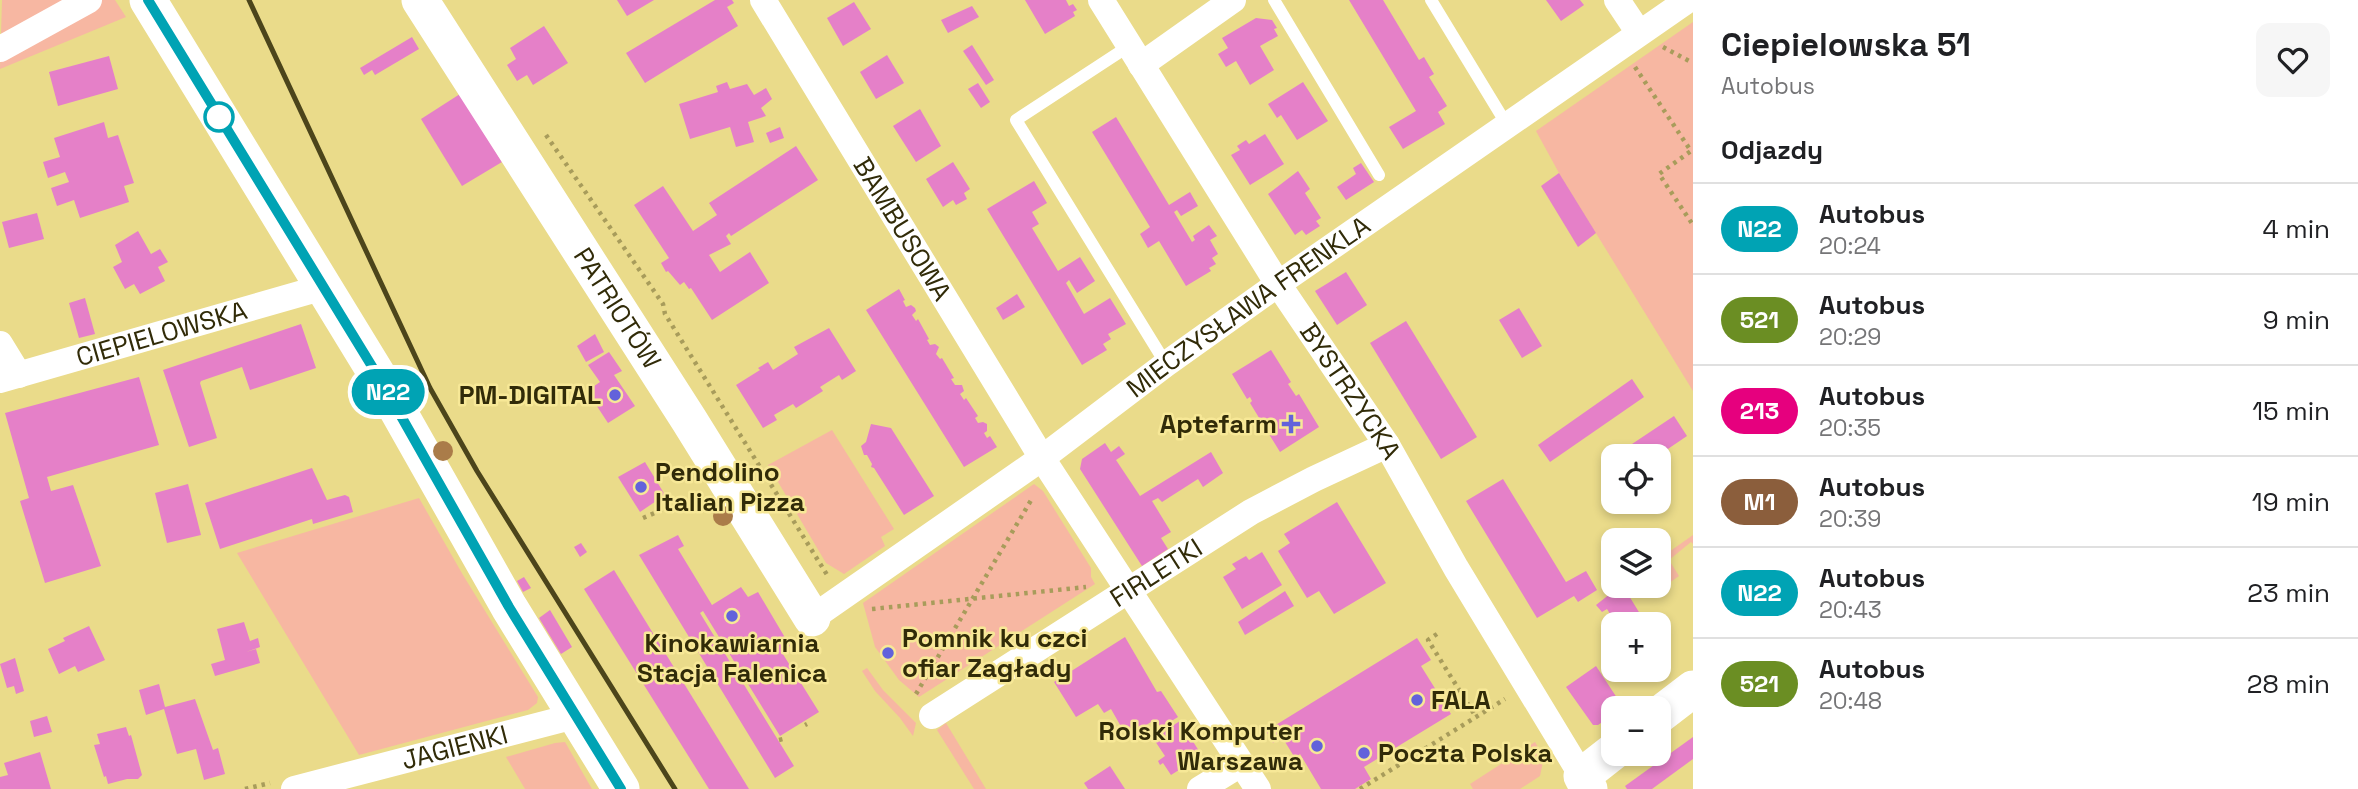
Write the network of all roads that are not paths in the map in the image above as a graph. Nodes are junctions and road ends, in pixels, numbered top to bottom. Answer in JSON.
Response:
{"nodes":[{"id":1,"x":89,"y":0,"type":"edge"},
{"id":2,"x":148,"y":0,"type":"edge"},
{"id":3,"x":420,"y":0,"type":"edge"},
{"id":4,"x":763,"y":0,"type":"edge"},
{"id":5,"x":1101,"y":0,"type":"edge"},
{"id":6,"x":1234,"y":0,"type":"edge"},
{"id":7,"x":1275,"y":0,"type":"edge"},
{"id":8,"x":1431,"y":0,"type":"edge"},
{"id":9,"x":1617,"y":0,"type":"edge"},
{"id":10,"x":1688,"y":0,"type":"edge"},
{"id":11,"x":1647,"y":38,"type":"junction"},
{"id":12,"x":0,"y":48,"type":"edge"},
{"id":13,"x":1135,"y":55,"type":"junction"},
{"id":14,"x":1507,"y":125,"type":"junction"},
{"id":15,"x":1378,"y":175,"type":"dead end"},
{"id":16,"x":1278,"y":284,"type":"junction"},
{"id":17,"x":324,"y":287,"type":"junction"},
{"id":18,"x":0,"y":344,"type":"edge"},
{"id":19,"x":1166,"y":365,"type":"junction"},
{"id":20,"x":9,"y":377,"type":"edge"},
{"id":21,"x":1387,"y":446,"type":"junction"},
{"id":22,"x":1046,"y":464,"type":"junction"},
{"id":23,"x":1125,"y":587,"type":"junction"},
{"id":24,"x":812,"y":618,"type":"joint"},
{"id":25,"x":1693,"y":689,"type":"edge"},
{"id":26,"x":1671,"y":706,"type":"edge"},
{"id":27,"x":921,"y":709,"type":"road end"},
{"id":28,"x":575,"y":716,"type":"junction"},
{"id":29,"x":1241,"y":764,"type":"junction"},
{"id":30,"x":1601,"y":766,"type":"edge"},
{"id":31,"x":1586,"y":783,"type":"edge"},
{"id":32,"x":293,"y":789,"type":"edge"},
{"id":33,"x":621,"y":789,"type":"edge"},
{"id":34,"x":1200,"y":789,"type":"edge"},
{"id":35,"x":1258,"y":789,"type":"edge"}],
"edges":[{"from":1,"to":12,"type":"street"},
{"from":2,"to":17,"type":"main road"},
{"from":3,"to":24,"type":"main road","name":"PATRIOTÓW"},
{"from":4,"to":22,"type":"street","name":"BAMBUSOWA"},
{"from":5,"to":13,"type":"street","name":"BYSTRZYCKA"},
{"from":6,"to":13,"type":"street"},
{"from":7,"to":15,"type":"lane"},
{"from":8,"to":14,"type":"lane"},
{"from":9,"to":11,"type":"street"},
{"from":10,"to":11,"type":"street","name":"MIECZYSŁAWA FRENKLA"},
{"from":11,"to":14,"type":"street","name":"MIECZYSŁAWA FRENKLA"},
{"from":13,"to":16,"type":"street","name":"BYSTRZYCKA"},
{"from":13,"to":19,"type":"lane"},
{"from":14,"to":16,"type":"street","name":"MIECZYSŁAWA FRENKLA"},
{"from":16,"to":19,"type":"street","name":"MIECZYSŁAWA FRENKLA"},
{"from":16,"to":21,"type":"street","name":"BYSTRZYCKA"},
{"from":17,"to":20,"type":"street","name":"CIEPIELOWSKA"},
{"from":17,"to":28,"type":"main road"},
{"from":18,"to":20,"type":"street"},
{"from":19,"to":22,"type":"street","name":"MIECZYSŁAWA FRENKLA"},
{"from":21,"to":23,"type":"street","name":"FIRLETKI"},
{"from":21,"to":31,"type":"street","name":"BYSTRZYCKA"},
{"from":22,"to":23,"type":"street","name":"BAMBUSOWA"},
{"from":22,"to":24,"type":"street","name":"MIECZYSŁAWA FRENKLA"},
{"from":23,"to":27,"type":"street","name":"FIRLETKI"},
{"from":23,"to":29,"type":"street","name":"BAMBUSOWA"},
{"from":25,"to":26,"type":"main road"},
{"from":28,"to":32,"type":"street","name":"JAGIENKI"},
{"from":28,"to":33,"type":"main road"},
{"from":29,"to":34,"type":"street"},
{"from":29,"to":35,"type":"street","name":"BAMBUSOWA"},
{"from":30,"to":31,"type":"main road"}]}
